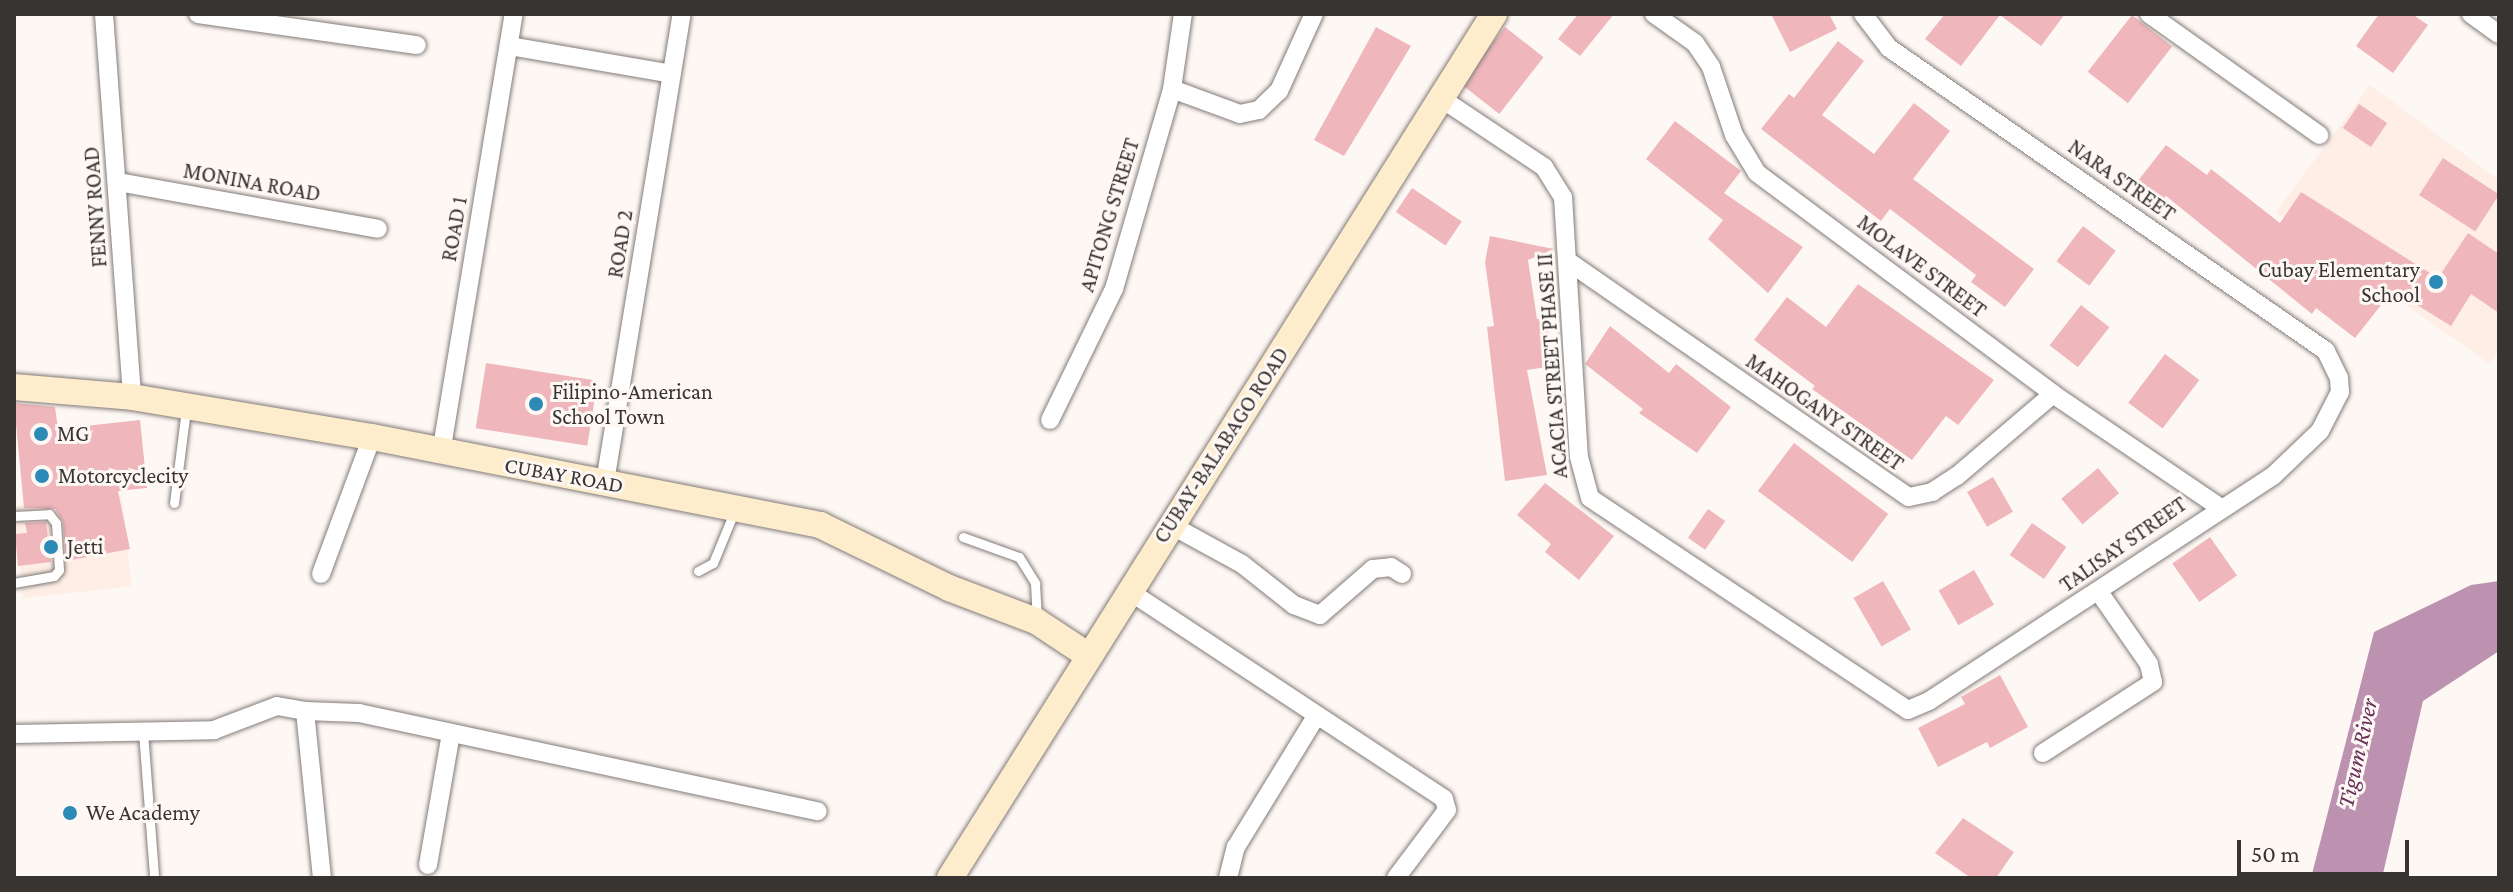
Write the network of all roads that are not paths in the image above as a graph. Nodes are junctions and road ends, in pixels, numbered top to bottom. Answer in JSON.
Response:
{"nodes":[{"id":1,"x":104,"y":14,"type":"edge"},
{"id":2,"x":198,"y":14,"type":"edge"},
{"id":3,"x":514,"y":14,"type":"edge"},
{"id":4,"x":682,"y":14,"type":"edge"},
{"id":5,"x":1183,"y":14,"type":"edge"},
{"id":6,"x":1314,"y":14,"type":"edge"},
{"id":7,"x":1494,"y":14,"type":"edge"},
{"id":8,"x":1654,"y":14,"type":"edge"},
{"id":9,"x":1863,"y":14,"type":"edge"},
{"id":10,"x":2149,"y":14,"type":"edge"},
{"id":11,"x":2471,"y":14,"type":"edge"},
{"id":12,"x":2499,"y":34,"type":"edge"},
{"id":13,"x":417,"y":45,"type":"dead end"},
{"id":14,"x":509,"y":46,"type":"junction"},
{"id":15,"x":672,"y":74,"type":"junction"},
{"id":16,"x":1172,"y":89,"type":"junction"},
{"id":17,"x":1442,"y":99,"type":"junction"},
{"id":18,"x":2319,"y":135,"type":"dead end"},
{"id":19,"x":118,"y":182,"type":"junction"},
{"id":20,"x":378,"y":229,"type":"dead end"},
{"id":21,"x":1569,"y":262,"type":"junction"},
{"id":22,"x":14,"y":387,"type":"edge"},
{"id":23,"x":2340,"y":392,"type":"joint"},
{"id":24,"x":2053,"y":394,"type":"junction"},
{"id":25,"x":132,"y":397,"type":"junction"},
{"id":26,"x":186,"y":406,"type":"junction"},
{"id":27,"x":1050,"y":420,"type":"dead end"},
{"id":28,"x":372,"y":437,"type":"junction"},
{"id":29,"x":441,"y":453,"type":"junction"},
{"id":30,"x":605,"y":482,"type":"junction"},
{"id":31,"x":174,"y":503,"type":"dead end"},
{"id":32,"x":737,"y":505,"type":"junction"},
{"id":33,"x":2219,"y":507,"type":"junction"},
{"id":34,"x":14,"y":516,"type":"edge"},
{"id":35,"x":1169,"y":524,"type":"junction"},
{"id":36,"x":963,"y":537,"type":"dead end"},
{"id":37,"x":698,"y":571,"type":"dead end"},
{"id":38,"x":321,"y":574,"type":"dead end"},
{"id":39,"x":1402,"y":574,"type":"dead end"},
{"id":40,"x":14,"y":583,"type":"edge"},
{"id":41,"x":1129,"y":591,"type":"junction"},
{"id":42,"x":2099,"y":592,"type":"junction"},
{"id":43,"x":1036,"y":621,"type":"junction"},
{"id":44,"x":1086,"y":654,"type":"junction"},
{"id":45,"x":1908,"y":710,"type":"joint"},
{"id":46,"x":305,"y":711,"type":"junction"},
{"id":47,"x":1315,"y":718,"type":"junction"},
{"id":48,"x":143,"y":732,"type":"junction"},
{"id":49,"x":451,"y":733,"type":"junction"},
{"id":50,"x":14,"y":734,"type":"edge"},
{"id":51,"x":2043,"y":753,"type":"dead end"},
{"id":52,"x":818,"y":811,"type":"dead end"},
{"id":53,"x":428,"y":865,"type":"dead end"},
{"id":54,"x":154,"y":875,"type":"dead end"},
{"id":55,"x":322,"y":878,"type":"edge"},
{"id":56,"x":950,"y":878,"type":"edge"},
{"id":57,"x":1228,"y":878,"type":"edge"},
{"id":58,"x":1396,"y":878,"type":"edge"}],
"edges":[{"from":1,"to":19,"type":"street","name":"FENNY ROAD"},
{"from":2,"to":13,"type":"street"},
{"from":3,"to":14,"type":"street","name":"ROAD 1"},
{"from":4,"to":15,"type":"street","name":"ROAD 2"},
{"from":5,"to":16,"type":"street","name":"APITONG STREET"},
{"from":6,"to":16,"type":"street"},
{"from":7,"to":17,"type":"street","name":"CUBAY-BALABAGO ROAD"},
{"from":8,"to":24,"type":"street","name":"MOLAVE STREET"},
{"from":9,"to":23,"type":"street","name":"NARA STREET"},
{"from":10,"to":18,"type":"street"},
{"from":11,"to":12,"type":"street"},
{"from":14,"to":15,"type":"street"},
{"from":14,"to":29,"type":"street","name":"ROAD 1"},
{"from":15,"to":30,"type":"street","name":"ROAD 2"},
{"from":16,"to":27,"type":"street","name":"APITONG STREET"},
{"from":17,"to":21,"type":"street","name":"ACACIA STREET PHASE II"},
{"from":17,"to":35,"type":"street","name":"CUBAY-BALABAGO ROAD"},
{"from":19,"to":20,"type":"street","name":"MONINA ROAD"},
{"from":19,"to":25,"type":"street","name":"FENNY ROAD"},
{"from":21,"to":24,"type":"street","name":"MAHOGANY STREET"},
{"from":21,"to":45,"type":"street","name":"ACACIA STREET PHASE II"},
{"from":22,"to":25,"type":"street","name":"CUBAY ROAD"},
{"from":23,"to":33,"type":"street","name":"TALISAY STREET"},
{"from":24,"to":33,"type":"street","name":"MOLAVE STREET"},
{"from":25,"to":26,"type":"street","name":"CUBAY ROAD"},
{"from":26,"to":28,"type":"street","name":"CUBAY ROAD"},
{"from":26,"to":31,"type":"lane"},
{"from":28,"to":29,"type":"street","name":"CUBAY ROAD"},
{"from":28,"to":38,"type":"street"},
{"from":29,"to":30,"type":"street","name":"CUBAY ROAD"},
{"from":30,"to":32,"type":"street","name":"CUBAY ROAD"},
{"from":32,"to":37,"type":"lane"},
{"from":32,"to":43,"type":"street","name":"CUBAY ROAD"},
{"from":33,"to":42,"type":"street","name":"TALISAY STREET"},
{"from":34,"to":40,"type":"lane"},
{"from":35,"to":39,"type":"street"},
{"from":35,"to":41,"type":"street","name":"CUBAY-BALABAGO ROAD"},
{"from":36,"to":43,"type":"lane"},
{"from":41,"to":44,"type":"street","name":"CUBAY-BALABAGO ROAD"},
{"from":41,"to":47,"type":"street"},
{"from":42,"to":45,"type":"street","name":"TALISAY STREET"},
{"from":42,"to":51,"type":"street"},
{"from":43,"to":44,"type":"street","name":"CUBAY ROAD"},
{"from":44,"to":56,"type":"street","name":"CUBAY-BALABAGO ROAD"},
{"from":46,"to":48,"type":"street"},
{"from":46,"to":49,"type":"street"},
{"from":46,"to":55,"type":"street"},
{"from":47,"to":57,"type":"street"},
{"from":47,"to":58,"type":"street"},
{"from":48,"to":50,"type":"street"},
{"from":48,"to":54,"type":"lane"},
{"from":49,"to":52,"type":"street"},
{"from":49,"to":53,"type":"street"}]}
